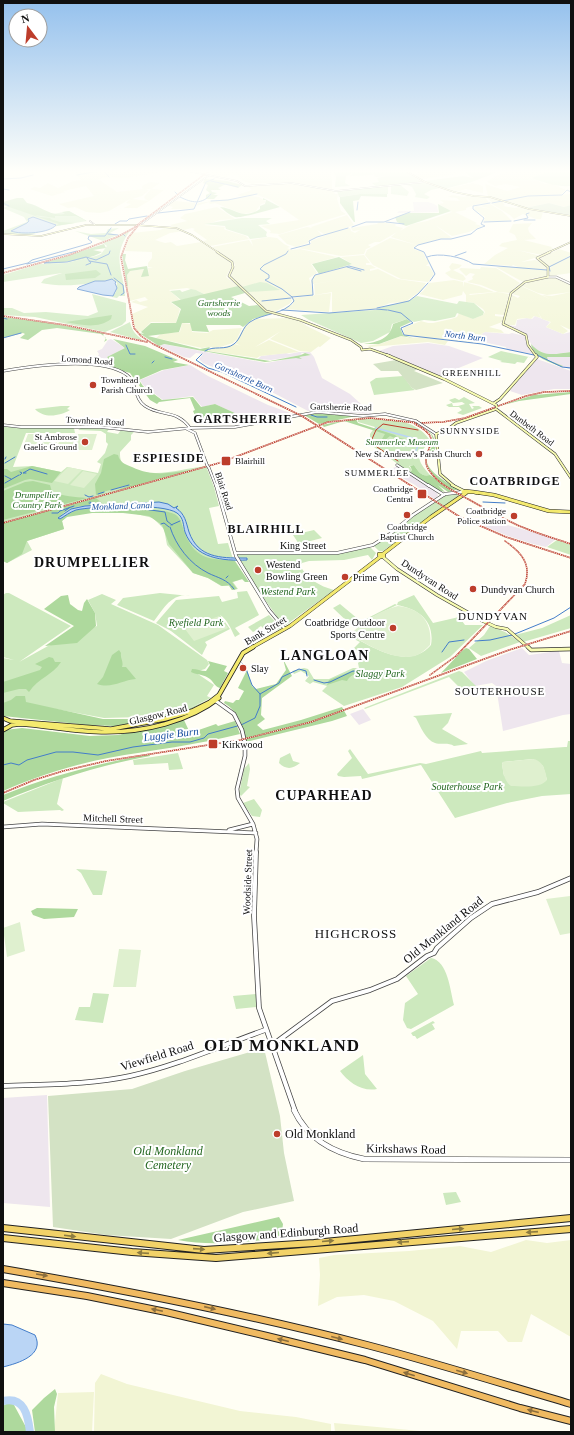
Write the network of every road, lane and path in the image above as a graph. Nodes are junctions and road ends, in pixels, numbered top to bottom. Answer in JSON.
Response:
{"nodes":[{"id":1,"x":197,"y":238,"type":"edge"},
{"id":2,"x":571,"y":242,"type":"edge"},
{"id":3,"x":548,"y":276,"type":"junction"},
{"id":4,"x":571,"y":284,"type":"edge"},
{"id":5,"x":3,"y":371,"type":"edge"},
{"id":6,"x":496,"y":406,"type":"junction"},
{"id":7,"x":3,"y":425,"type":"edge"},
{"id":8,"x":190,"y":428,"type":"junction"},
{"id":9,"x":187,"y":429,"type":"junction"},
{"id":10,"x":194,"y":430,"type":"junction"},
{"id":11,"x":436,"y":434,"type":"junction"},
{"id":12,"x":397,"y":465,"type":"dead end"},
{"id":13,"x":571,"y":478,"type":"edge"},
{"id":14,"x":465,"y":492,"type":"junction"},
{"id":15,"x":447,"y":494,"type":"junction"},
{"id":16,"x":571,"y":510,"type":"edge"},
{"id":17,"x":235,"y":553,"type":"junction"},
{"id":18,"x":382,"y":556,"type":"junction"},
{"id":19,"x":285,"y":629,"type":"junction"},
{"id":20,"x":571,"y":649,"type":"edge"},
{"id":21,"x":215,"y":700,"type":"junction"},
{"id":22,"x":5,"y":720,"type":"edge"},
{"id":23,"x":4,"y":729,"type":"edge"},
{"id":24,"x":253,"y":824,"type":"junction"},
{"id":25,"x":3,"y":827,"type":"edge"},
{"id":26,"x":223,"y":831,"type":"junction"},
{"id":27,"x":256,"y":833,"type":"junction"},
{"id":28,"x":571,"y":878,"type":"edge"},
{"id":29,"x":265,"y":1030,"type":"junction"},
{"id":30,"x":271,"y":1046,"type":"junction"},
{"id":31,"x":283,"y":1077,"type":"joint"},
{"id":32,"x":3,"y":1086,"type":"edge"},
{"id":33,"x":571,"y":1160,"type":"edge"},
{"id":34,"x":571,"y":1218,"type":"edge"},
{"id":35,"x":3,"y":1228,"type":"edge"},
{"id":36,"x":571,"y":1229,"type":"edge"},
{"id":37,"x":3,"y":1238,"type":"edge"},
{"id":38,"x":3,"y":1269,"type":"edge"},
{"id":39,"x":3,"y":1283,"type":"edge"},
{"id":40,"x":571,"y":1404,"type":"edge"},
{"id":41,"x":571,"y":1421,"type":"edge"}],
"edges":[{"from":1,"to":6,"type":"main road","name":"Dunbeth Road"},
{"from":2,"to":3,"type":"main road"},
{"from":3,"to":4,"type":"street"},
{"from":3,"to":6,"type":"main road"},
{"from":5,"to":8,"type":"street","name":"Lomond Road"},
{"from":6,"to":11,"type":"main road"},
{"from":6,"to":13,"type":"main road","name":"Dunbeth Road"},
{"from":7,"to":9,"type":"street","name":"Townhead Road"},
{"from":8,"to":9,"type":"street"},
{"from":8,"to":10,"type":"street"},
{"from":9,"to":10,"type":"street"},
{"from":10,"to":11,"type":"street","name":"Gartsherrie Road","bridge":true},
{"from":10,"to":17,"type":"street","name":"Blair Road"},
{"from":11,"to":14,"type":"main road"},
{"from":12,"to":15,"type":"street"},
{"from":14,"to":15,"type":"street"},
{"from":14,"to":16,"type":"main road"},
{"from":14,"to":18,"type":"main road","name":"Bank Street"},
{"from":15,"to":17,"type":"street","name":"King Street"},
{"from":17,"to":19,"type":"street","name":"Blair Road"},
{"from":18,"to":19,"type":"main road","name":"Bank Street"},
{"from":18,"to":20,"type":"main road","name":"Dundyvan Road"},
{"from":19,"to":21,"type":"main road","name":"Bank Street"},
{"from":21,"to":22,"type":"main road","name":"Glasgow Road"},
{"from":21,"to":23,"type":"main road","name":"Glasgow Road"},
{"from":21,"to":24,"type":"street","name":"Woodside Street"},
{"from":22,"to":23,"type":"main road","name":"Glasgow Road"},
{"from":24,"to":26,"type":"street","name":"Mitchell Street"},
{"from":24,"to":27,"type":"street","name":"Woodside Street"},
{"from":25,"to":26,"type":"street","name":"Mitchell Street"},
{"from":26,"to":27,"type":"street","name":"Mitchell Street"},
{"from":27,"to":29,"type":"street","name":"Woodside Street"},
{"from":28,"to":30,"type":"street","name":"Old Monkland Road"},
{"from":29,"to":30,"type":"street","name":"Woodside Street"},
{"from":29,"to":32,"type":"street","name":"Viewfield Road"},
{"from":30,"to":31,"type":"street","name":"Woodside Street"},
{"from":31,"to":33,"type":"street","name":"Kirkshaws Road"},
{"from":35,"to":34,"type":"highway","name":"Glasgow and Edinburgh Road","one_way":true},
{"from":36,"to":37,"type":"highway","name":"Glasgow and Edinburgh Road","one_way":true},
{"from":38,"to":40,"type":"highway","one_way":true},
{"from":41,"to":39,"type":"highway","one_way":true}]}
